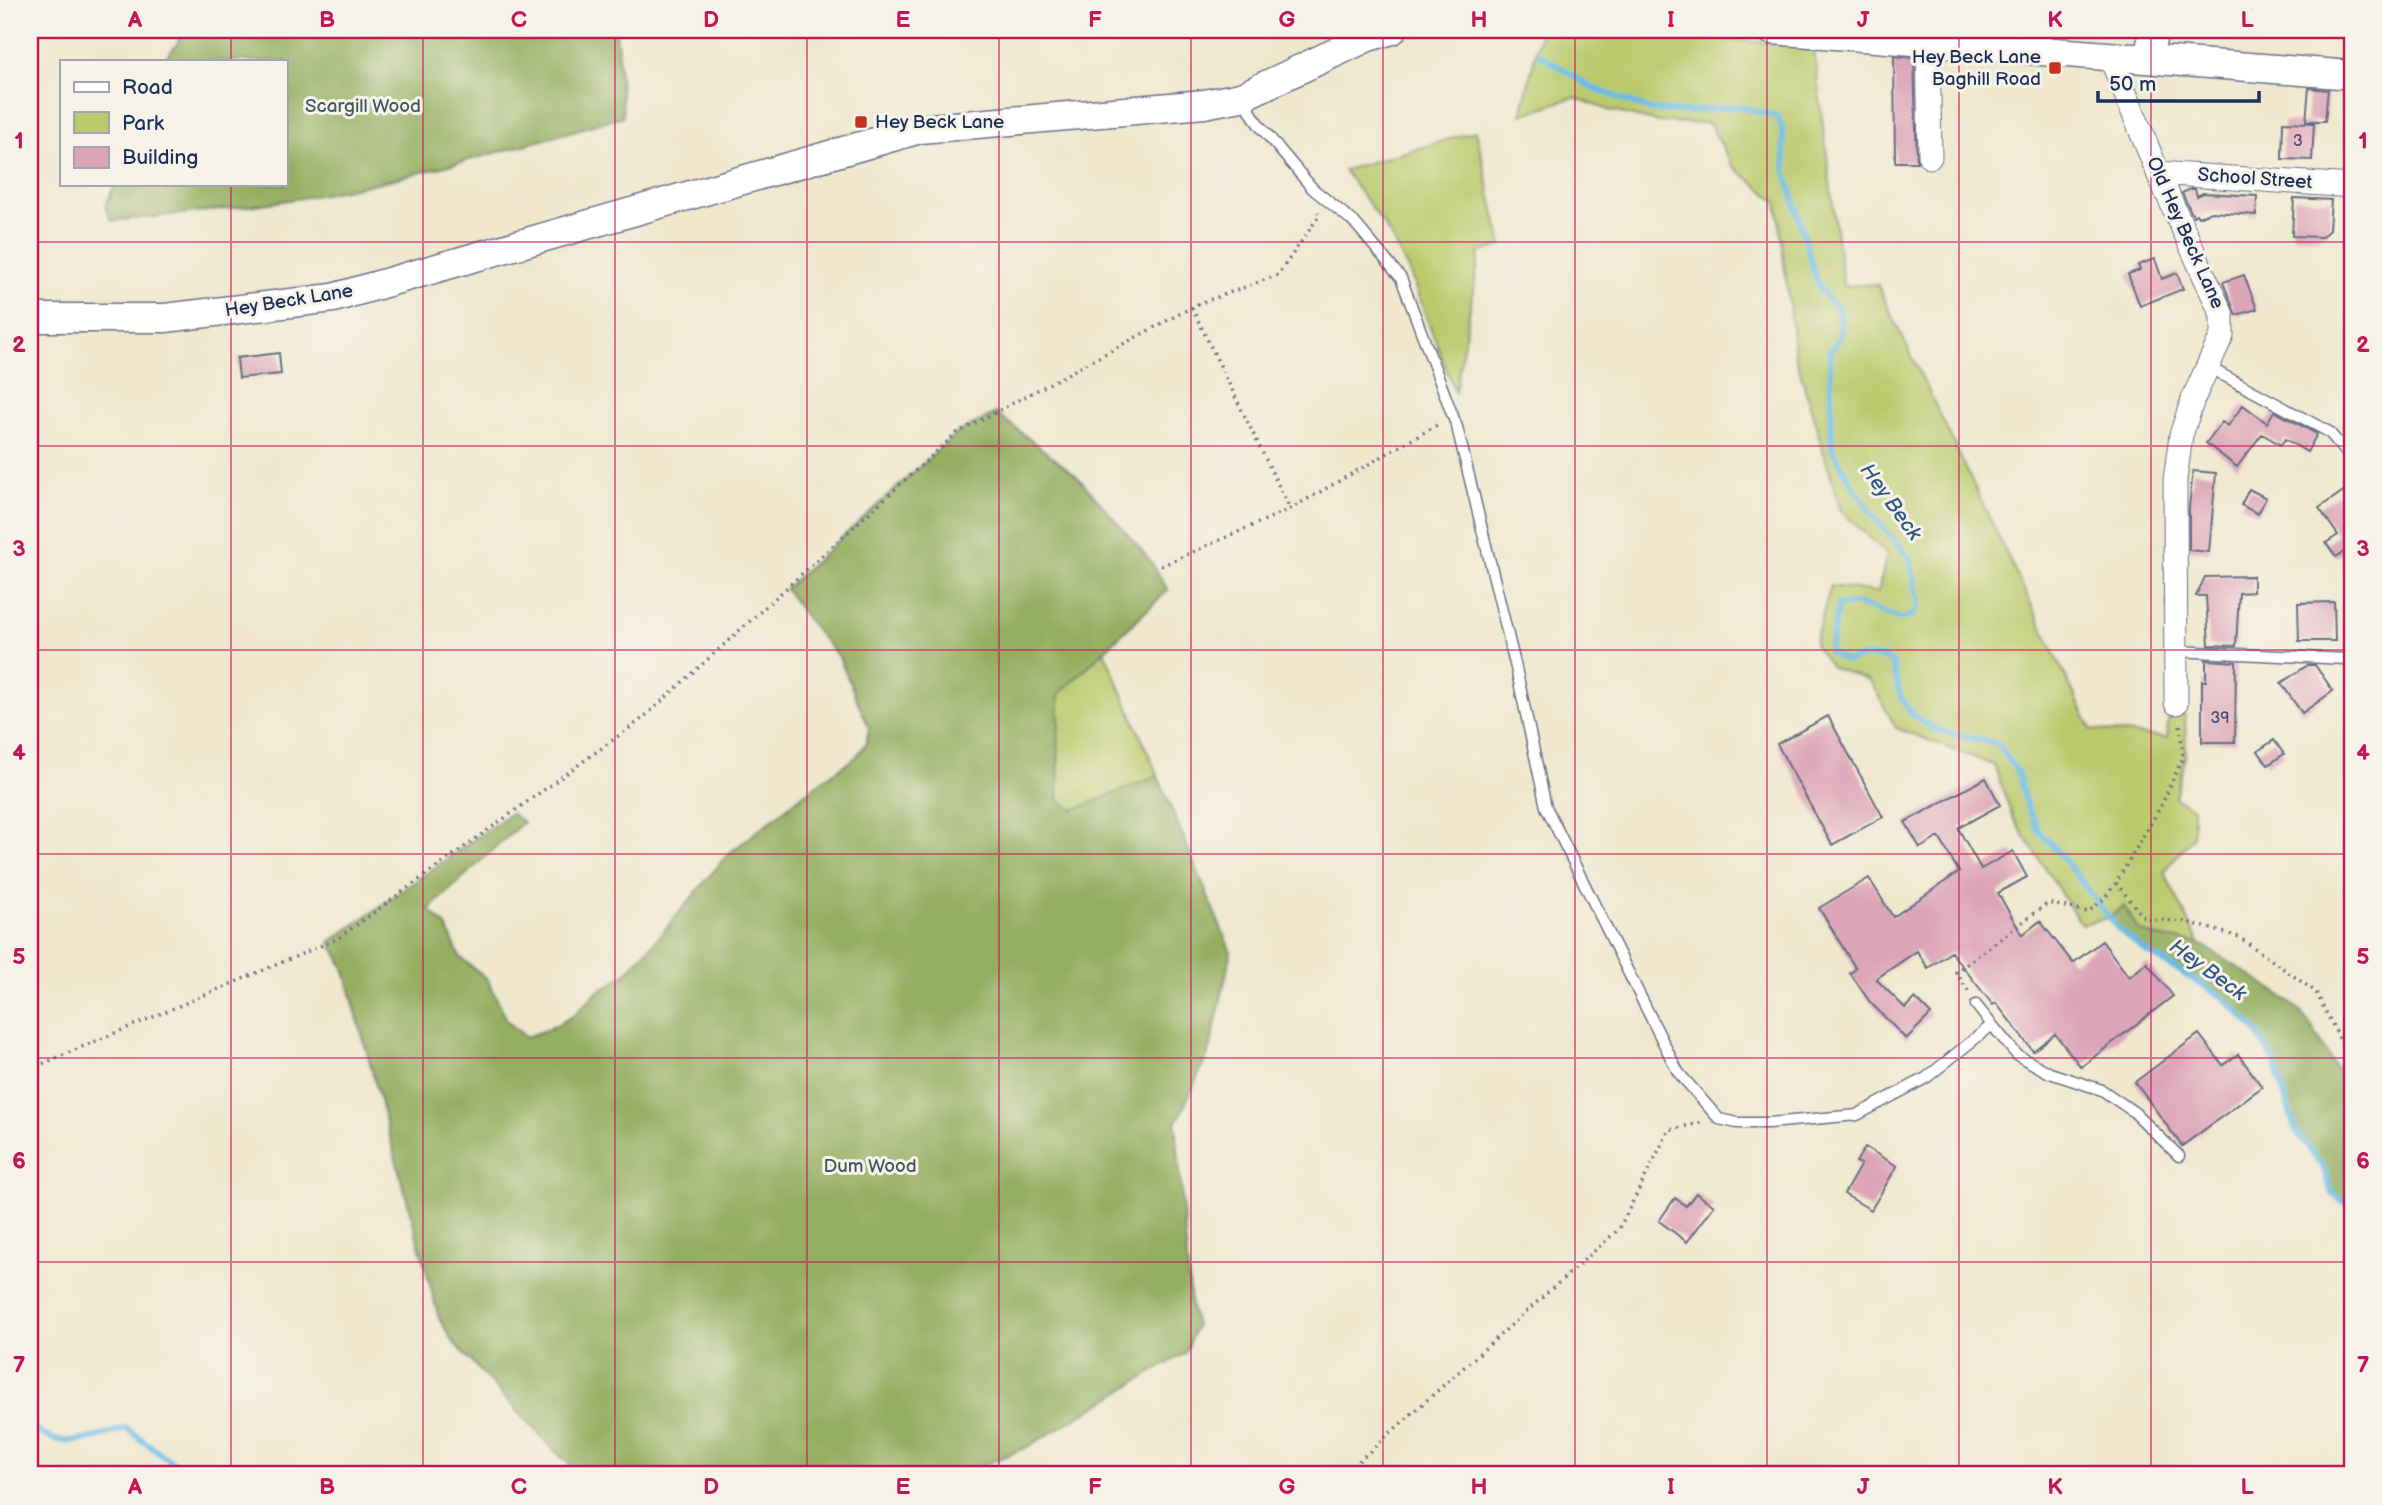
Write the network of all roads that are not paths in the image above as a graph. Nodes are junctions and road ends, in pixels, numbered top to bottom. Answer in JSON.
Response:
{"nodes":[{"id":1,"x":1392,"y":30,"type":"edge"},
{"id":2,"x":1771,"y":30,"type":"edge"},
{"id":3,"x":2154,"y":30,"type":"edge"},
{"id":4,"x":1928,"y":40,"type":"junction"},
{"id":5,"x":2110,"y":56,"type":"junction"},
{"id":6,"x":2148,"y":59,"type":"junction"},
{"id":7,"x":2352,"y":75,"type":"edge"},
{"id":8,"x":1241,"y":97,"type":"junction"},
{"id":9,"x":1930,"y":158,"type":"dead end"},
{"id":10,"x":2158,"y":173,"type":"junction"},
{"id":11,"x":2352,"y":186,"type":"edge"},
{"id":12,"x":30,"y":318,"type":"edge"},
{"id":13,"x":2208,"y":367,"type":"junction"},
{"id":14,"x":2352,"y":459,"type":"edge"},
{"id":15,"x":2176,"y":651,"type":"junction"},
{"id":16,"x":2346,"y":659,"type":"dead end"},
{"id":17,"x":2176,"y":704,"type":"road end"},
{"id":18,"x":1976,"y":1005,"type":"road end"},
{"id":19,"x":1992,"y":1025,"type":"junction"},
{"id":20,"x":2179,"y":1156,"type":"dead end"}],
"edges":[{"from":1,"to":8,"type":"street","name":"Hey Beck Lane"},
{"from":2,"to":4,"type":"street"},
{"from":3,"to":6,"type":"street"},
{"from":4,"to":5,"type":"street"},
{"from":4,"to":9,"type":"street"},
{"from":5,"to":6,"type":"street"},
{"from":5,"to":10,"type":"street","name":"Old Hey Beck Lane"},
{"from":6,"to":7,"type":"street"},
{"from":8,"to":12,"type":"street","name":"Hey Beck Lane"},
{"from":8,"to":19,"type":"lane"},
{"from":10,"to":11,"type":"street","name":"School Street"},
{"from":10,"to":13,"type":"street","name":"Old Hey Beck Lane"},
{"from":13,"to":14,"type":"lane"},
{"from":13,"to":15,"type":"street","name":"Old Hey Beck Lane"},
{"from":15,"to":16,"type":"lane"},
{"from":15,"to":17,"type":"street","name":"Old Hey Beck Lane"},
{"from":18,"to":19,"type":"lane"},
{"from":19,"to":20,"type":"lane"}]}
